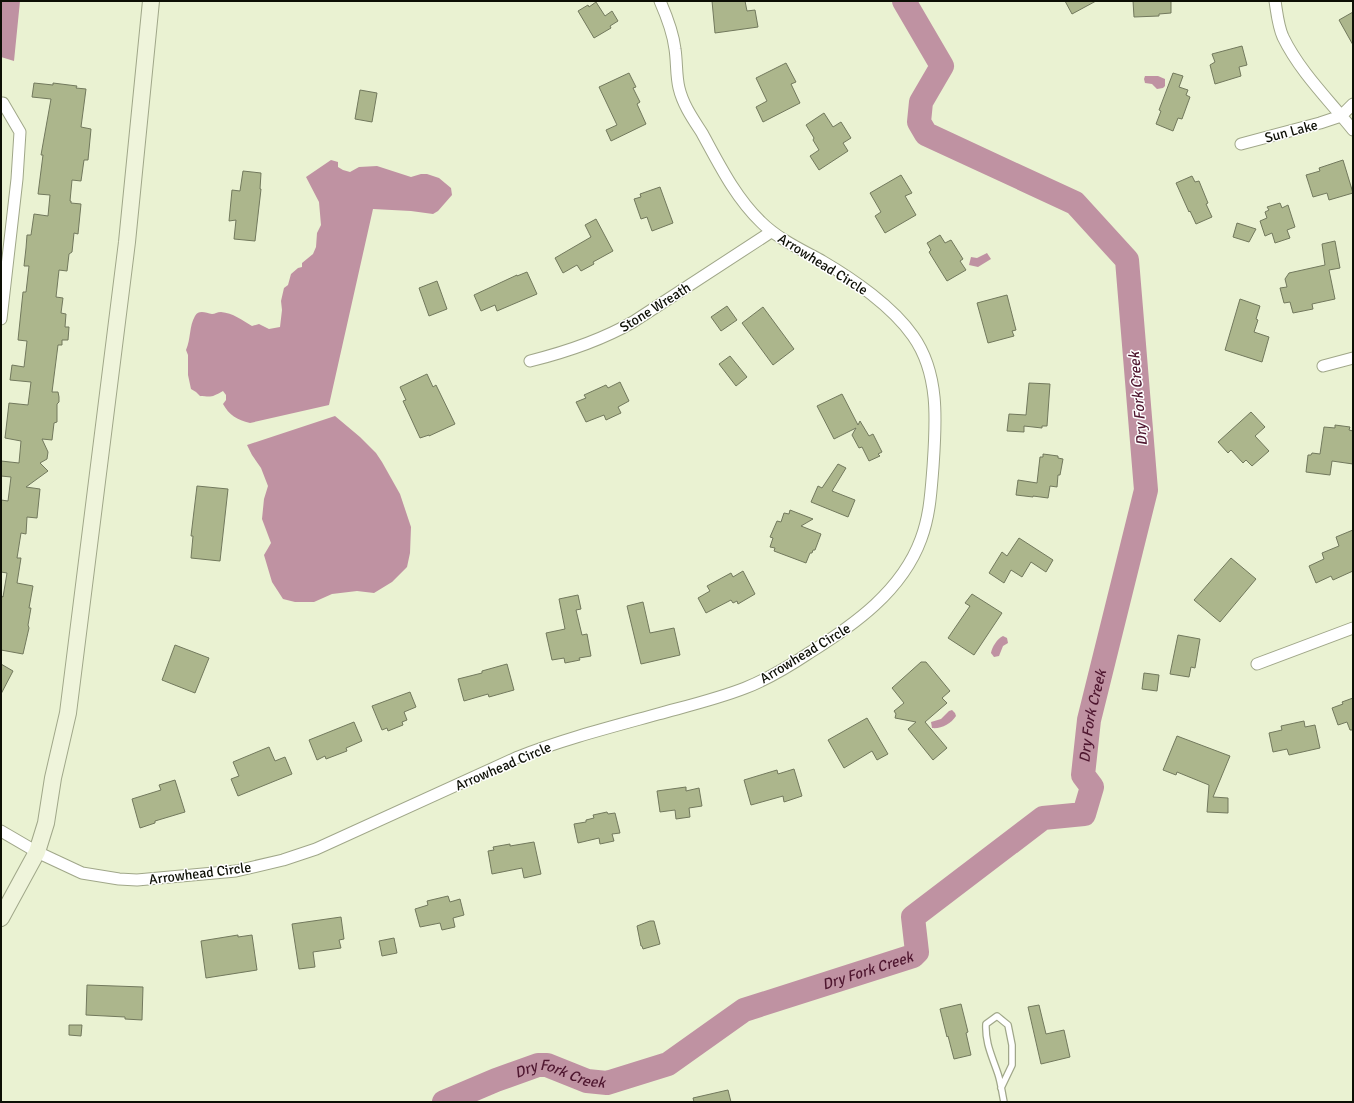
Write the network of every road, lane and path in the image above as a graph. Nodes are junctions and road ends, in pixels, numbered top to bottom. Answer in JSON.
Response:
{"nodes":[{"id":1,"x":151,"y":1,"type":"edge"},
{"id":2,"x":660,"y":1,"type":"edge"},
{"id":3,"x":1275,"y":1,"type":"edge"},
{"id":4,"x":1,"y":103,"type":"edge"},
{"id":5,"x":1353,"y":104,"type":"edge"},
{"id":6,"x":1341,"y":116,"type":"junction"},
{"id":7,"x":1353,"y":130,"type":"edge"},
{"id":8,"x":1241,"y":144,"type":"dead end"},
{"id":9,"x":771,"y":232,"type":"junction"},
{"id":10,"x":1,"y":318,"type":"edge"},
{"id":11,"x":1353,"y":358,"type":"edge"},
{"id":12,"x":530,"y":361,"type":"dead end"},
{"id":13,"x":1323,"y":366,"type":"dead end"},
{"id":14,"x":1353,"y":628,"type":"edge"},
{"id":15,"x":1257,"y":664,"type":"dead end"},
{"id":16,"x":1,"y":831,"type":"edge"},
{"id":17,"x":38,"y":852,"type":"junction"},
{"id":18,"x":1,"y":918,"type":"edge"},
{"id":19,"x":1001,"y":1088,"type":"junction"},
{"id":20,"x":1004,"y":1102,"type":"edge"}],
"edges":[{"from":1,"to":17,"type":"main road"},
{"from":2,"to":9,"type":"street","name":"Arrowhead Circle"},
{"from":3,"to":6,"type":"street"},
{"from":4,"to":10,"type":"street"},
{"from":5,"to":6,"type":"street"},
{"from":6,"to":7,"type":"street"},
{"from":6,"to":8,"type":"street","name":"Sun Lake"},
{"from":9,"to":12,"type":"street","name":"Stone Wreath"},
{"from":9,"to":17,"type":"street","name":"Arrowhead Circle"},
{"from":11,"to":13,"type":"street"},
{"from":14,"to":15,"type":"street"},
{"from":16,"to":17,"type":"street","name":"Arrowhead Circle"},
{"from":17,"to":18,"type":"main road"},
{"from":19,"to":19,"type":"lane"},
{"from":19,"to":20,"type":"lane"}]}
